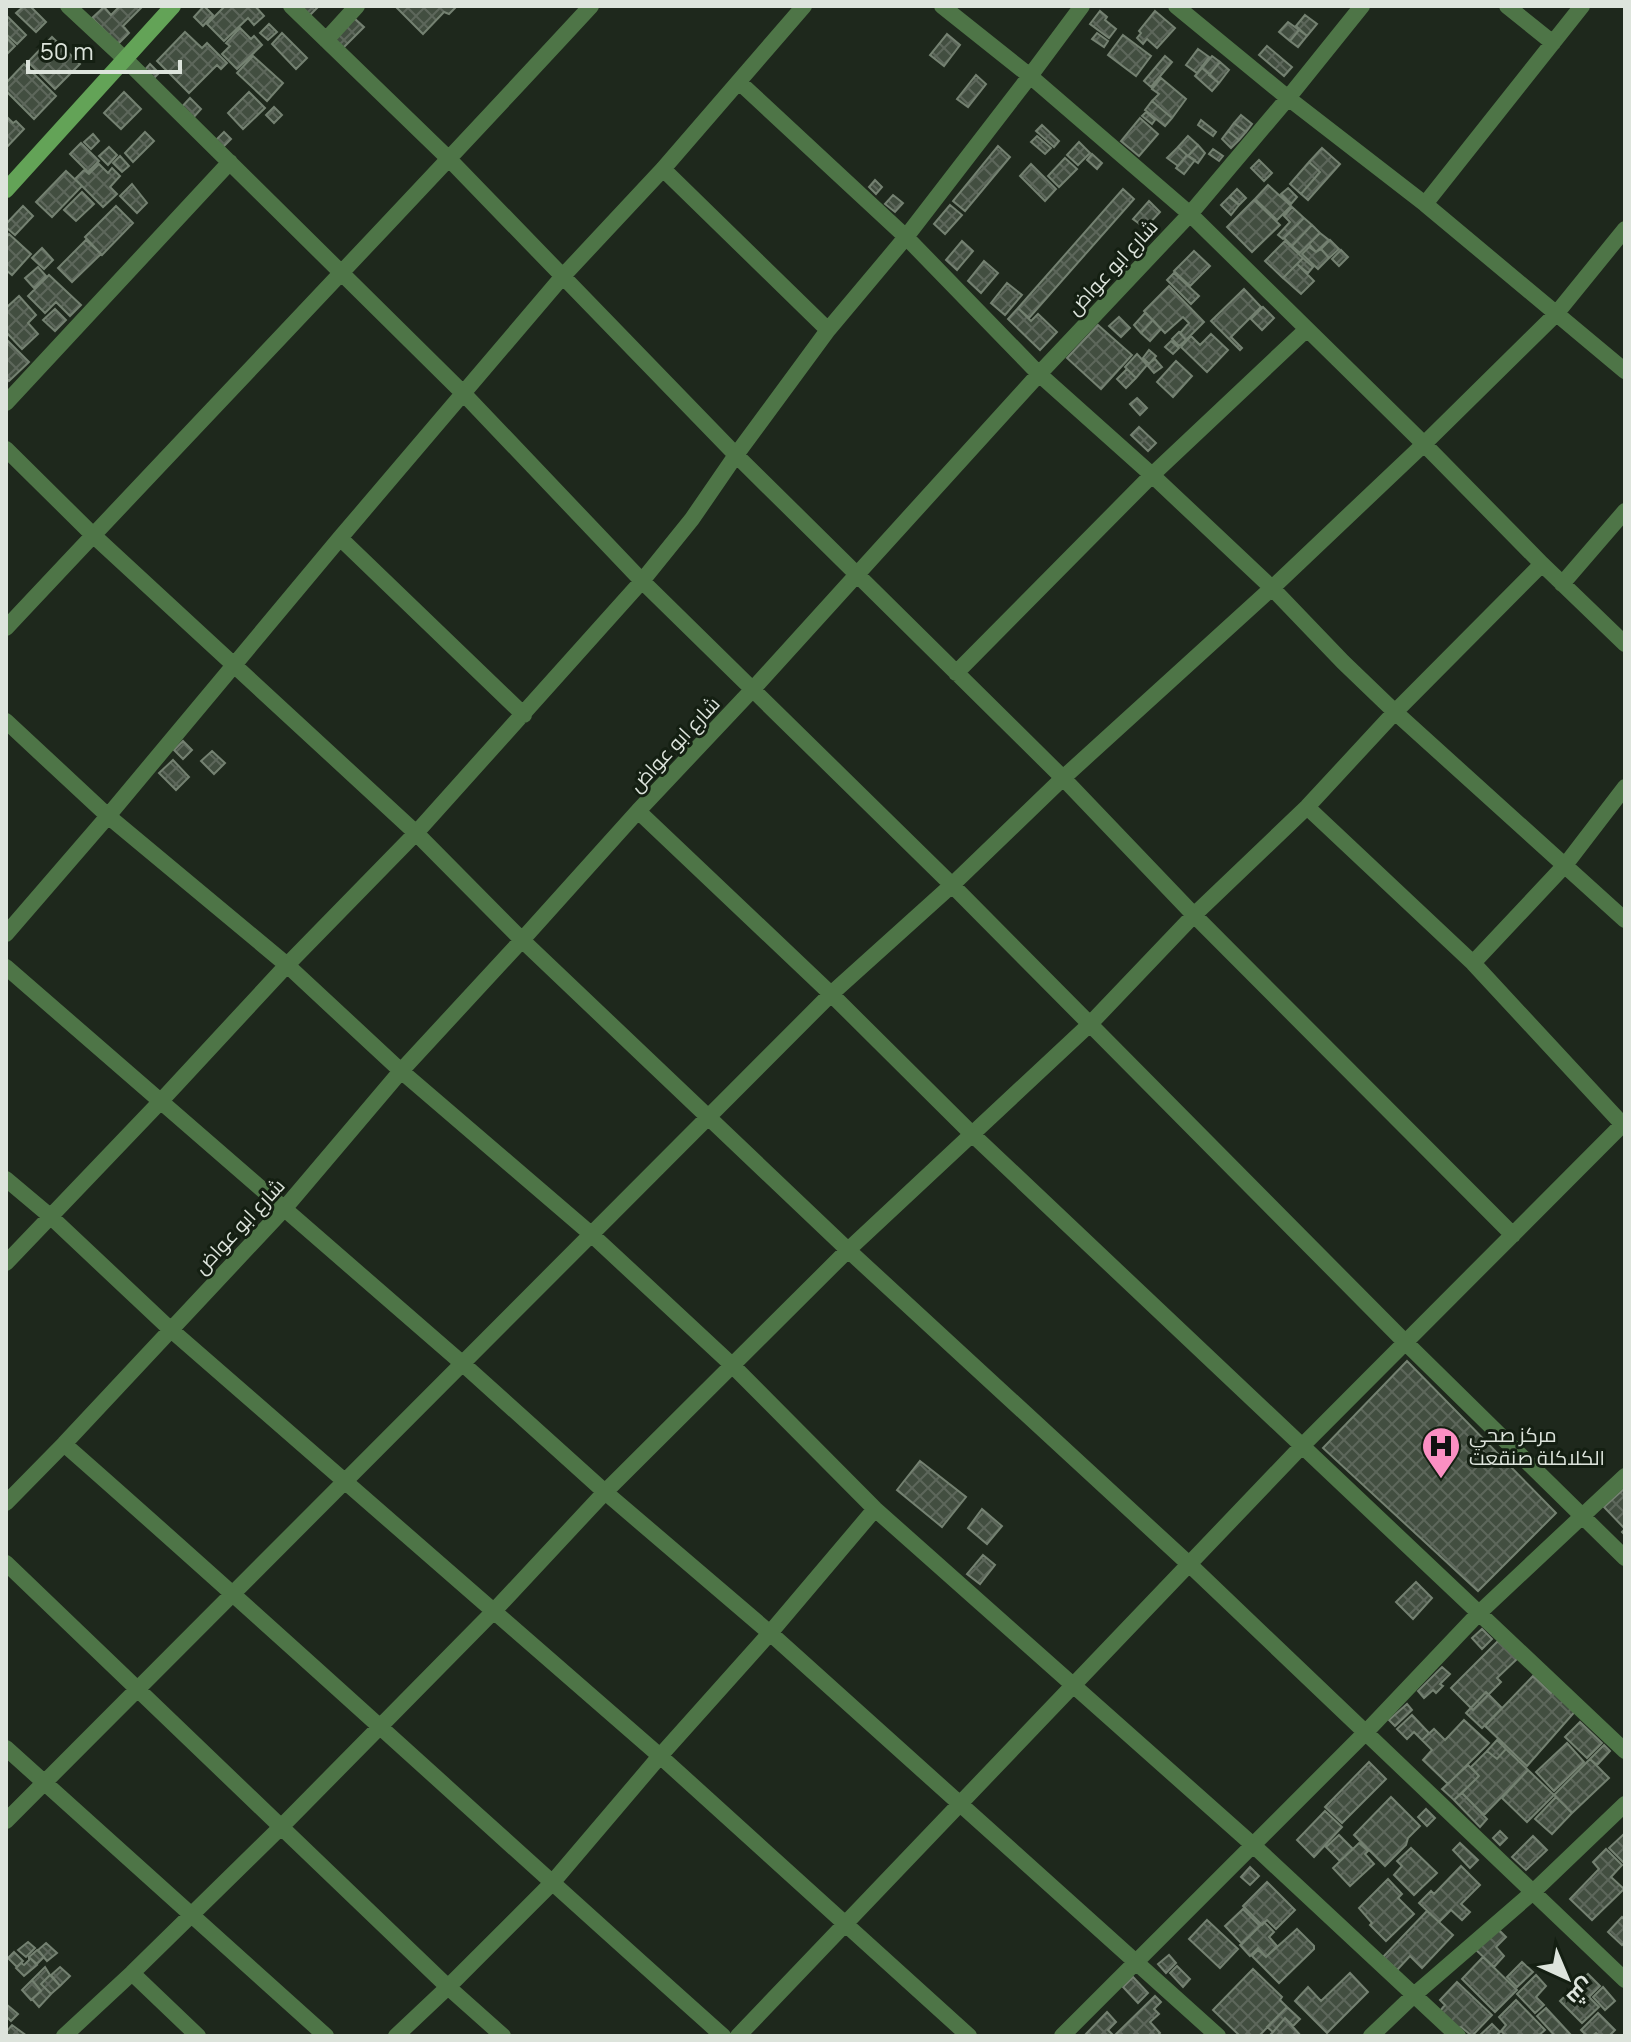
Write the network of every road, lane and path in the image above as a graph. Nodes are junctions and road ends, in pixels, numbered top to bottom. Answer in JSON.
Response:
{"nodes":[{"id":1,"x":68,"y":6,"type":"edge"},
{"id":2,"x":173,"y":6,"type":"edge"},
{"id":3,"x":291,"y":6,"type":"edge"},
{"id":4,"x":357,"y":6,"type":"edge"},
{"id":5,"x":591,"y":6,"type":"edge"},
{"id":6,"x":804,"y":6,"type":"edge"},
{"id":7,"x":942,"y":6,"type":"edge"},
{"id":8,"x":1082,"y":6,"type":"edge"},
{"id":9,"x":1176,"y":6,"type":"edge"},
{"id":10,"x":1362,"y":6,"type":"edge"},
{"id":11,"x":1507,"y":6,"type":"edge"},
{"id":12,"x":1582,"y":6,"type":"edge"},
{"id":13,"x":326,"y":40,"type":"junction"},
{"id":14,"x":1553,"y":43,"type":"junction"},
{"id":15,"x":126,"y":60,"type":"junction"},
{"id":16,"x":1030,"y":76,"type":"junction"},
{"id":17,"x":739,"y":82,"type":"junction"},
{"id":18,"x":1288,"y":98,"type":"junction"},
{"id":19,"x":449,"y":159,"type":"junction"},
{"id":20,"x":230,"y":162,"type":"junction"},
{"id":21,"x":663,"y":169,"type":"junction"},
{"id":22,"x":6,"y":190,"type":"edge"},
{"id":23,"x":1425,"y":204,"type":"junction"},
{"id":24,"x":1190,"y":214,"type":"junction"},
{"id":25,"x":1625,"y":229,"type":"edge"},
{"id":26,"x":906,"y":237,"type":"junction"},
{"id":27,"x":340,"y":272,"type":"junction"},
{"id":28,"x":563,"y":276,"type":"junction"},
{"id":29,"x":1556,"y":314,"type":"junction"},
{"id":30,"x":1307,"y":329,"type":"junction"},
{"id":31,"x":828,"y":330,"type":"junction"},
{"id":32,"x":1625,"y":371,"type":"edge"},
{"id":33,"x":1039,"y":374,"type":"junction"},
{"id":34,"x":464,"y":394,"type":"junction"},
{"id":35,"x":6,"y":403,"type":"edge"},
{"id":36,"x":1424,"y":444,"type":"junction"},
{"id":37,"x":6,"y":449,"type":"edge"},
{"id":38,"x":736,"y":455,"type":"junction"},
{"id":39,"x":1152,"y":475,"type":"junction"},
{"id":40,"x":1625,"y":511,"type":"edge"},
{"id":41,"x":93,"y":535,"type":"junction"},
{"id":42,"x":340,"y":538,"type":"junction"},
{"id":43,"x":1542,"y":564,"type":"junction"},
{"id":44,"x":856,"y":575,"type":"junction"},
{"id":45,"x":642,"y":581,"type":"junction"},
{"id":46,"x":1562,"y":584,"type":"junction"},
{"id":47,"x":1272,"y":588,"type":"junction"},
{"id":48,"x":6,"y":628,"type":"edge"},
{"id":49,"x":1625,"y":644,"type":"edge"},
{"id":50,"x":234,"y":665,"type":"junction"},
{"id":51,"x":956,"y":673,"type":"junction"},
{"id":52,"x":753,"y":689,"type":"junction"},
{"id":53,"x":1395,"y":712,"type":"junction"},
{"id":54,"x":524,"y":715,"type":"junction"},
{"id":55,"x":6,"y":721,"type":"edge"},
{"id":56,"x":1063,"y":778,"type":"junction"},
{"id":57,"x":1625,"y":787,"type":"edge"},
{"id":58,"x":1307,"y":807,"type":"junction"},
{"id":59,"x":638,"y":811,"type":"junction"},
{"id":60,"x":108,"y":816,"type":"junction"},
{"id":61,"x":416,"y":833,"type":"junction"},
{"id":62,"x":1566,"y":864,"type":"junction"},
{"id":63,"x":952,"y":885,"type":"junction"},
{"id":64,"x":1194,"y":915,"type":"junction"},
{"id":65,"x":1625,"y":920,"type":"edge"},
{"id":66,"x":6,"y":934,"type":"edge"},
{"id":67,"x":522,"y":940,"type":"junction"},
{"id":68,"x":1473,"y":963,"type":"junction"},
{"id":69,"x":287,"y":965,"type":"junction"},
{"id":70,"x":6,"y":967,"type":"edge"},
{"id":71,"x":831,"y":994,"type":"junction"},
{"id":72,"x":1090,"y":1024,"type":"junction"},
{"id":73,"x":401,"y":1071,"type":"junction"},
{"id":74,"x":160,"y":1102,"type":"junction"},
{"id":75,"x":707,"y":1116,"type":"junction"},
{"id":76,"x":1624,"y":1125,"type":"edge"},
{"id":77,"x":973,"y":1135,"type":"junction"},
{"id":78,"x":6,"y":1179,"type":"edge"},
{"id":79,"x":284,"y":1209,"type":"junction"},
{"id":80,"x":50,"y":1216,"type":"junction"},
{"id":81,"x":591,"y":1234,"type":"junction"},
{"id":82,"x":1513,"y":1235,"type":"junction"},
{"id":83,"x":848,"y":1250,"type":"junction"},
{"id":84,"x":6,"y":1263,"type":"edge"},
{"id":85,"x":170,"y":1329,"type":"junction"},
{"id":86,"x":1404,"y":1341,"type":"junction"},
{"id":87,"x":463,"y":1364,"type":"junction"},
{"id":88,"x":732,"y":1365,"type":"junction"},
{"id":89,"x":64,"y":1444,"type":"junction"},
{"id":90,"x":1302,"y":1446,"type":"junction"},
{"id":91,"x":1625,"y":1476,"type":"edge"},
{"id":92,"x":344,"y":1480,"type":"junction"},
{"id":93,"x":605,"y":1492,"type":"junction"},
{"id":94,"x":6,"y":1503,"type":"edge"},
{"id":95,"x":875,"y":1509,"type":"junction"},
{"id":96,"x":1583,"y":1516,"type":"junction"},
{"id":97,"x":1625,"y":1558,"type":"edge"},
{"id":98,"x":6,"y":1563,"type":"edge"},
{"id":99,"x":1190,"y":1565,"type":"junction"},
{"id":100,"x":233,"y":1592,"type":"junction"},
{"id":101,"x":493,"y":1612,"type":"junction"},
{"id":102,"x":1479,"y":1613,"type":"junction"},
{"id":103,"x":770,"y":1633,"type":"junction"},
{"id":104,"x":1075,"y":1685,"type":"junction"},
{"id":105,"x":137,"y":1689,"type":"junction"},
{"id":106,"x":379,"y":1727,"type":"junction"},
{"id":107,"x":1366,"y":1732,"type":"junction"},
{"id":108,"x":6,"y":1748,"type":"edge"},
{"id":109,"x":1625,"y":1751,"type":"edge"},
{"id":110,"x":660,"y":1756,"type":"junction"},
{"id":111,"x":44,"y":1784,"type":"junction"},
{"id":112,"x":1625,"y":1804,"type":"edge"},
{"id":113,"x":960,"y":1805,"type":"junction"},
{"id":114,"x":6,"y":1821,"type":"edge"},
{"id":115,"x":282,"y":1826,"type":"junction"},
{"id":116,"x":1253,"y":1845,"type":"junction"},
{"id":117,"x":552,"y":1883,"type":"junction"},
{"id":118,"x":1533,"y":1892,"type":"junction"},
{"id":119,"x":191,"y":1915,"type":"junction"},
{"id":120,"x":846,"y":1924,"type":"junction"},
{"id":121,"x":1136,"y":1963,"type":"junction"},
{"id":122,"x":132,"y":1973,"type":"junction"},
{"id":123,"x":1625,"y":1980,"type":"edge"},
{"id":124,"x":448,"y":1987,"type":"junction"},
{"id":125,"x":1414,"y":1995,"type":"junction"},
{"id":126,"x":64,"y":2036,"type":"edge"},
{"id":127,"x":198,"y":2036,"type":"edge"},
{"id":128,"x":326,"y":2036,"type":"edge"},
{"id":129,"x":396,"y":2036,"type":"edge"},
{"id":130,"x":503,"y":2036,"type":"edge"},
{"id":131,"x":723,"y":2036,"type":"edge"},
{"id":132,"x":738,"y":2036,"type":"edge"},
{"id":133,"x":969,"y":2036,"type":"edge"},
{"id":134,"x":1062,"y":2036,"type":"edge"},
{"id":135,"x":1218,"y":2036,"type":"edge"},
{"id":136,"x":1371,"y":2036,"type":"edge"},
{"id":137,"x":1458,"y":2036,"type":"edge"}],
"edges":[{"from":1,"to":15,"type":"street"},
{"from":2,"to":15,"type":"street"},
{"from":3,"to":13,"type":"street"},
{"from":4,"to":13,"type":"street"},
{"from":5,"to":19,"type":"street"},
{"from":6,"to":17,"type":"street"},
{"from":7,"to":16,"type":"street"},
{"from":8,"to":16,"type":"street"},
{"from":9,"to":18,"type":"street"},
{"from":10,"to":18,"type":"street","name":"شارع ابو عواض"},
{"from":11,"to":14,"type":"street"},
{"from":12,"to":14,"type":"street"},
{"from":13,"to":19,"type":"street"},
{"from":14,"to":23,"type":"street"},
{"from":15,"to":20,"type":"street"},
{"from":15,"to":22,"type":"street"},
{"from":16,"to":24,"type":"street"},
{"from":16,"to":26,"type":"street"},
{"from":17,"to":21,"type":"street"},
{"from":17,"to":26,"type":"street"},
{"from":18,"to":23,"type":"street"},
{"from":18,"to":24,"type":"street","name":"شارع ابو عواض"},
{"from":19,"to":27,"type":"street"},
{"from":19,"to":28,"type":"street"},
{"from":20,"to":27,"type":"street"},
{"from":20,"to":35,"type":"street"},
{"from":21,"to":28,"type":"street"},
{"from":21,"to":31,"type":"street"},
{"from":23,"to":29,"type":"street"},
{"from":24,"to":30,"type":"street"},
{"from":24,"to":33,"type":"street","name":"شارع ابو عواض"},
{"from":25,"to":29,"type":"street"},
{"from":26,"to":31,"type":"street"},
{"from":26,"to":33,"type":"street"},
{"from":27,"to":34,"type":"street"},
{"from":27,"to":41,"type":"street"},
{"from":28,"to":34,"type":"street"},
{"from":28,"to":38,"type":"street"},
{"from":29,"to":32,"type":"street"},
{"from":29,"to":36,"type":"street"},
{"from":30,"to":36,"type":"street"},
{"from":30,"to":39,"type":"street"},
{"from":31,"to":38,"type":"street"},
{"from":33,"to":39,"type":"street"},
{"from":33,"to":44,"type":"street","name":"شارع ابو عواض"},
{"from":34,"to":42,"type":"street"},
{"from":34,"to":45,"type":"street"},
{"from":36,"to":43,"type":"street"},
{"from":36,"to":47,"type":"street"},
{"from":37,"to":41,"type":"street"},
{"from":38,"to":44,"type":"street"},
{"from":38,"to":45,"type":"street"},
{"from":39,"to":47,"type":"street"},
{"from":39,"to":51,"type":"street"},
{"from":40,"to":46,"type":"street"},
{"from":41,"to":48,"type":"street"},
{"from":41,"to":50,"type":"street"},
{"from":42,"to":50,"type":"street"},
{"from":42,"to":54,"type":"street"},
{"from":43,"to":46,"type":"street"},
{"from":43,"to":53,"type":"street"},
{"from":44,"to":51,"type":"street"},
{"from":44,"to":52,"type":"street","name":"شارع ابو عواض"},
{"from":45,"to":52,"type":"street"},
{"from":45,"to":54,"type":"street"},
{"from":46,"to":49,"type":"street"},
{"from":47,"to":53,"type":"street"},
{"from":47,"to":56,"type":"street"},
{"from":50,"to":60,"type":"street"},
{"from":50,"to":61,"type":"street"},
{"from":51,"to":56,"type":"street"},
{"from":52,"to":59,"type":"street","name":"شارع ابو عواض"},
{"from":52,"to":63,"type":"street"},
{"from":53,"to":58,"type":"street"},
{"from":53,"to":62,"type":"street"},
{"from":54,"to":61,"type":"street"},
{"from":55,"to":60,"type":"street"},
{"from":56,"to":63,"type":"street"},
{"from":56,"to":64,"type":"street"},
{"from":57,"to":62,"type":"street"},
{"from":58,"to":64,"type":"street"},
{"from":58,"to":68,"type":"street"},
{"from":59,"to":67,"type":"street","name":"شارع ابو عواض"},
{"from":59,"to":71,"type":"street"},
{"from":60,"to":66,"type":"street"},
{"from":60,"to":69,"type":"street"},
{"from":61,"to":67,"type":"street"},
{"from":61,"to":69,"type":"street"},
{"from":62,"to":65,"type":"street"},
{"from":62,"to":68,"type":"street"},
{"from":63,"to":71,"type":"street"},
{"from":63,"to":72,"type":"street"},
{"from":64,"to":72,"type":"street"},
{"from":64,"to":82,"type":"street"},
{"from":67,"to":73,"type":"street","name":"شارع ابو عواض"},
{"from":67,"to":75,"type":"street"},
{"from":68,"to":76,"type":"street"},
{"from":69,"to":73,"type":"street"},
{"from":69,"to":74,"type":"street"},
{"from":70,"to":74,"type":"street"},
{"from":71,"to":75,"type":"street"},
{"from":71,"to":77,"type":"street"},
{"from":72,"to":77,"type":"street"},
{"from":72,"to":86,"type":"street"},
{"from":73,"to":79,"type":"street","name":"شارع ابو عواض"},
{"from":73,"to":81,"type":"street"},
{"from":74,"to":79,"type":"street"},
{"from":74,"to":80,"type":"street"},
{"from":75,"to":81,"type":"street"},
{"from":75,"to":83,"type":"street"},
{"from":76,"to":82,"type":"street"},
{"from":77,"to":83,"type":"street"},
{"from":77,"to":90,"type":"street"},
{"from":78,"to":80,"type":"street"},
{"from":79,"to":85,"type":"street","name":"شارع ابو عواض"},
{"from":79,"to":87,"type":"street"},
{"from":80,"to":84,"type":"street"},
{"from":80,"to":85,"type":"street"},
{"from":81,"to":87,"type":"street"},
{"from":81,"to":88,"type":"street"},
{"from":82,"to":86,"type":"street"},
{"from":83,"to":88,"type":"street"},
{"from":83,"to":99,"type":"street"},
{"from":85,"to":89,"type":"street","name":"شارع ابو عواض"},
{"from":85,"to":92,"type":"street"},
{"from":86,"to":90,"type":"street"},
{"from":86,"to":96,"type":"street"},
{"from":87,"to":92,"type":"street"},
{"from":87,"to":93,"type":"street"},
{"from":88,"to":93,"type":"street"},
{"from":88,"to":95,"type":"street"},
{"from":89,"to":94,"type":"street","name":"شارع ابو عواض"},
{"from":89,"to":100,"type":"street"},
{"from":90,"to":99,"type":"street"},
{"from":90,"to":102,"type":"street"},
{"from":91,"to":96,"type":"street"},
{"from":92,"to":100,"type":"street"},
{"from":92,"to":101,"type":"street"},
{"from":93,"to":101,"type":"street"},
{"from":93,"to":103,"type":"street"},
{"from":95,"to":103,"type":"street"},
{"from":95,"to":104,"type":"street"},
{"from":96,"to":97,"type":"street"},
{"from":96,"to":102,"type":"street"},
{"from":98,"to":105,"type":"street"},
{"from":99,"to":104,"type":"street"},
{"from":99,"to":107,"type":"street"},
{"from":100,"to":105,"type":"street"},
{"from":100,"to":106,"type":"street"},
{"from":101,"to":106,"type":"street"},
{"from":101,"to":110,"type":"street"},
{"from":102,"to":107,"type":"street"},
{"from":102,"to":109,"type":"street"},
{"from":103,"to":110,"type":"street"},
{"from":103,"to":113,"type":"street"},
{"from":104,"to":113,"type":"street"},
{"from":104,"to":116,"type":"street"},
{"from":105,"to":111,"type":"street"},
{"from":105,"to":115,"type":"street"},
{"from":106,"to":115,"type":"street"},
{"from":106,"to":117,"type":"street"},
{"from":107,"to":116,"type":"street"},
{"from":107,"to":118,"type":"street"},
{"from":108,"to":111,"type":"street"},
{"from":110,"to":117,"type":"street"},
{"from":110,"to":120,"type":"street"},
{"from":111,"to":114,"type":"street"},
{"from":111,"to":119,"type":"street"},
{"from":112,"to":118,"type":"street"},
{"from":113,"to":120,"type":"street"},
{"from":113,"to":121,"type":"street"},
{"from":115,"to":119,"type":"street"},
{"from":115,"to":124,"type":"street"},
{"from":116,"to":121,"type":"street"},
{"from":116,"to":125,"type":"street"},
{"from":117,"to":124,"type":"street"},
{"from":117,"to":131,"type":"street"},
{"from":118,"to":123,"type":"street"},
{"from":118,"to":125,"type":"street"},
{"from":119,"to":122,"type":"street"},
{"from":119,"to":128,"type":"street"},
{"from":120,"to":132,"type":"street"},
{"from":120,"to":133,"type":"street"},
{"from":121,"to":134,"type":"street"},
{"from":121,"to":135,"type":"street"},
{"from":122,"to":126,"type":"street"},
{"from":122,"to":127,"type":"street"},
{"from":124,"to":129,"type":"street"},
{"from":124,"to":130,"type":"street"},
{"from":125,"to":136,"type":"street"},
{"from":125,"to":137,"type":"street"}]}
